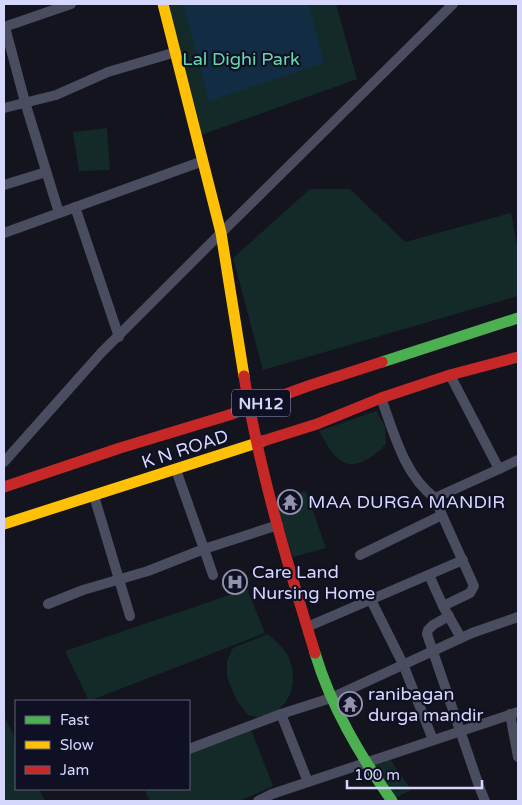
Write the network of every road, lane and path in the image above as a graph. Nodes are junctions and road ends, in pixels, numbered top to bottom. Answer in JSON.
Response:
{"nodes":[{"id":1,"x":72,"y":4,"type":"edge"},
{"id":2,"x":163,"y":4,"type":"edge"},
{"id":3,"x":453,"y":4,"type":"edge"},
{"id":4,"x":4,"y":27,"type":"edge"},
{"id":5,"x":176,"y":52,"type":"junction"},
{"id":6,"x":24,"y":102,"type":"junction"},
{"id":7,"x":4,"y":108,"type":"edge"},
{"id":8,"x":203,"y":161,"type":"junction"},
{"id":9,"x":46,"y":172,"type":"junction"},
{"id":10,"x":4,"y":185,"type":"edge"},
{"id":11,"x":75,"y":207,"type":"junction"},
{"id":12,"x":59,"y":213,"type":"junction"},
{"id":13,"x":4,"y":233,"type":"edge"},
{"id":14,"x":221,"y":233,"type":"junction"},
{"id":15,"x":518,"y":318,"type":"edge"},
{"id":16,"x":119,"y":336,"type":"junction"},
{"id":17,"x":518,"y":357,"type":"edge"},
{"id":18,"x":450,"y":375,"type":"junction"},
{"id":19,"x":381,"y":398,"type":"junction"},
{"id":20,"x":249,"y":408,"type":"junction"},
{"id":21,"x":258,"y":444,"type":"junction"},
{"id":22,"x":4,"y":462,"type":"edge"},
{"id":23,"x":518,"y":462,"type":"edge"},
{"id":24,"x":499,"y":469,"type":"junction"},
{"id":25,"x":176,"y":470,"type":"junction"},
{"id":26,"x":4,"y":487,"type":"edge"},
{"id":27,"x":94,"y":496,"type":"junction"},
{"id":28,"x":435,"y":498,"type":"junction"},
{"id":29,"x":442,"y":514,"type":"junction"},
{"id":30,"x":4,"y":524,"type":"edge"},
{"id":31,"x":278,"y":525,"type":"junction"},
{"id":32,"x":204,"y":549,"type":"junction"},
{"id":33,"x":360,"y":555,"type":"dead end"},
{"id":34,"x":463,"y":560,"type":"junction"},
{"id":35,"x":213,"y":575,"type":"dead end"},
{"id":36,"x":429,"y":575,"type":"junction"},
{"id":37,"x":119,"y":580,"type":"junction"},
{"id":38,"x":371,"y":600,"type":"junction"},
{"id":39,"x":48,"y":604,"type":"dead end"},
{"id":40,"x":443,"y":606,"type":"junction"},
{"id":41,"x":130,"y":616,"type":"dead end"},
{"id":42,"x":449,"y":616,"type":"junction"},
{"id":43,"x":518,"y":617,"type":"edge"},
{"id":44,"x":307,"y":627,"type":"junction"},
{"id":45,"x":462,"y":638,"type":"junction"},
{"id":46,"x":433,"y":651,"type":"junction"},
{"id":47,"x":403,"y":664,"type":"junction"},
{"id":48,"x":331,"y":698,"type":"junction"},
{"id":49,"x":514,"y":713,"type":"edge"},
{"id":50,"x":281,"y":714,"type":"junction"},
{"id":51,"x":460,"y":731,"type":"junction"},
{"id":52,"x":434,"y":740,"type":"junction"},
{"id":53,"x":190,"y":749,"type":"edge"},
{"id":54,"x":518,"y":757,"type":"edge"},
{"id":55,"x":365,"y":762,"type":"junction"},
{"id":56,"x":308,"y":782,"type":"junction"},
{"id":57,"x":258,"y":801,"type":"edge"},
{"id":58,"x":392,"y":801,"type":"edge"},
{"id":59,"x":485,"y":801,"type":"edge"}],
"edges":[{"from":1,"to":4,"type":"street"},
{"from":2,"to":5,"type":"street"},
{"from":3,"to":14,"type":"street"},
{"from":4,"to":6,"type":"street"},
{"from":5,"to":6,"type":"street"},
{"from":5,"to":8,"type":"street"},
{"from":6,"to":7,"type":"street"},
{"from":6,"to":9,"type":"street"},
{"from":8,"to":11,"type":"street"},
{"from":8,"to":14,"type":"street"},
{"from":9,"to":10,"type":"street"},
{"from":9,"to":12,"type":"street"},
{"from":11,"to":12,"type":"street"},
{"from":11,"to":16,"type":"street"},
{"from":12,"to":13,"type":"street"},
{"from":14,"to":16,"type":"street"},
{"from":14,"to":20,"type":"street"},
{"from":15,"to":20,"type":"street","number":"NH12"},
{"from":16,"to":22,"type":"street"},
{"from":17,"to":18,"type":"street","name":"K N ROAD"},
{"from":18,"to":19,"type":"street","name":"K N ROAD"},
{"from":18,"to":24,"type":"street"},
{"from":19,"to":21,"type":"street","name":"K N ROAD"},
{"from":19,"to":28,"type":"street"},
{"from":20,"to":21,"type":"street"},
{"from":20,"to":26,"type":"street","number":"NH12"},
{"from":21,"to":25,"type":"street","name":"K N ROAD"},
{"from":21,"to":31,"type":"street"},
{"from":23,"to":24,"type":"street"},
{"from":24,"to":28,"type":"street"},
{"from":25,"to":27,"type":"street","name":"K N ROAD"},
{"from":25,"to":32,"type":"street"},
{"from":27,"to":30,"type":"street","name":"K N ROAD"},
{"from":27,"to":37,"type":"street"},
{"from":28,"to":29,"type":"street"},
{"from":29,"to":33,"type":"street"},
{"from":29,"to":34,"type":"street"},
{"from":31,"to":32,"type":"street"},
{"from":31,"to":44,"type":"street"},
{"from":32,"to":35,"type":"street"},
{"from":32,"to":37,"type":"street"},
{"from":34,"to":36,"type":"street"},
{"from":34,"to":40,"type":"street"},
{"from":36,"to":38,"type":"street"},
{"from":36,"to":40,"type":"street"},
{"from":37,"to":39,"type":"street"},
{"from":37,"to":41,"type":"street"},
{"from":38,"to":44,"type":"street"},
{"from":38,"to":47,"type":"street"},
{"from":40,"to":42,"type":"street"},
{"from":42,"to":45,"type":"street"},
{"from":42,"to":46,"type":"street"},
{"from":43,"to":45,"type":"street"},
{"from":44,"to":48,"type":"street"},
{"from":45,"to":46,"type":"street"},
{"from":46,"to":47,"type":"street"},
{"from":46,"to":51,"type":"street"},
{"from":47,"to":48,"type":"street"},
{"from":47,"to":52,"type":"street"},
{"from":48,"to":50,"type":"street"},
{"from":48,"to":55,"type":"street"},
{"from":49,"to":51,"type":"street"},
{"from":49,"to":54,"type":"street"},
{"from":50,"to":53,"type":"street"},
{"from":50,"to":56,"type":"street"},
{"from":51,"to":52,"type":"street"},
{"from":51,"to":59,"type":"street"},
{"from":52,"to":55,"type":"street"},
{"from":55,"to":56,"type":"street"},
{"from":55,"to":58,"type":"street"},
{"from":56,"to":57,"type":"street"}]}
